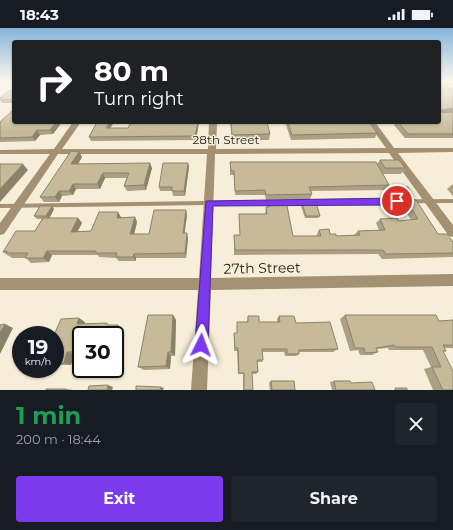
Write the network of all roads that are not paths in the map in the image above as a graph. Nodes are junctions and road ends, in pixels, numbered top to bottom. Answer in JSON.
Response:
{"nodes":[{"id":1,"x":76,"y":124,"type":"edge"},
{"id":2,"x":213,"y":124,"type":"edge"},
{"id":3,"x":373,"y":124,"type":"edge"},
{"id":4,"x":390,"y":150,"type":"junction"},
{"id":5,"x":453,"y":150,"type":"edge"},
{"id":6,"x":56,"y":151,"type":"junction"},
{"id":7,"x":212,"y":151,"type":"junction"},
{"id":8,"x":0,"y":152,"type":"edge"},
{"id":9,"x":429,"y":201,"type":"junction"},
{"id":10,"x":453,"y":201,"type":"edge"},
{"id":11,"x":209,"y":203,"type":"junction"},
{"id":12,"x":18,"y":205,"type":"junction"},
{"id":13,"x":0,"y":206,"type":"edge"},
{"id":14,"x":0,"y":232,"type":"edge"},
{"id":15,"x":453,"y":233,"type":"edge"},
{"id":16,"x":453,"y":280,"type":"edge"},
{"id":17,"x":0,"y":284,"type":"edge"},
{"id":18,"x":205,"y":284,"type":"junction"},
{"id":19,"x":199,"y":390,"type":"edge"}],
"edges":[{"from":1,"to":6,"type":"street"},
{"from":2,"to":7,"type":"street"},
{"from":3,"to":4,"type":"street"},
{"from":4,"to":5,"type":"street","name":"28th Street"},
{"from":4,"to":7,"type":"street","name":"28th Street"},
{"from":4,"to":9,"type":"street"},
{"from":6,"to":7,"type":"street","name":"28th Street"},
{"from":6,"to":8,"type":"street","name":"28th Street"},
{"from":6,"to":12,"type":"street"},
{"from":7,"to":11,"type":"street"},
{"from":9,"to":10,"type":"lane"},
{"from":9,"to":11,"type":"lane"},
{"from":9,"to":15,"type":"street"},
{"from":11,"to":12,"type":"lane"},
{"from":11,"to":18,"type":"street"},
{"from":12,"to":13,"type":"lane"},
{"from":12,"to":14,"type":"street"},
{"from":16,"to":18,"type":"street","name":"27th Street"},
{"from":17,"to":18,"type":"street","name":"27th Street"},
{"from":18,"to":19,"type":"street"}]}
